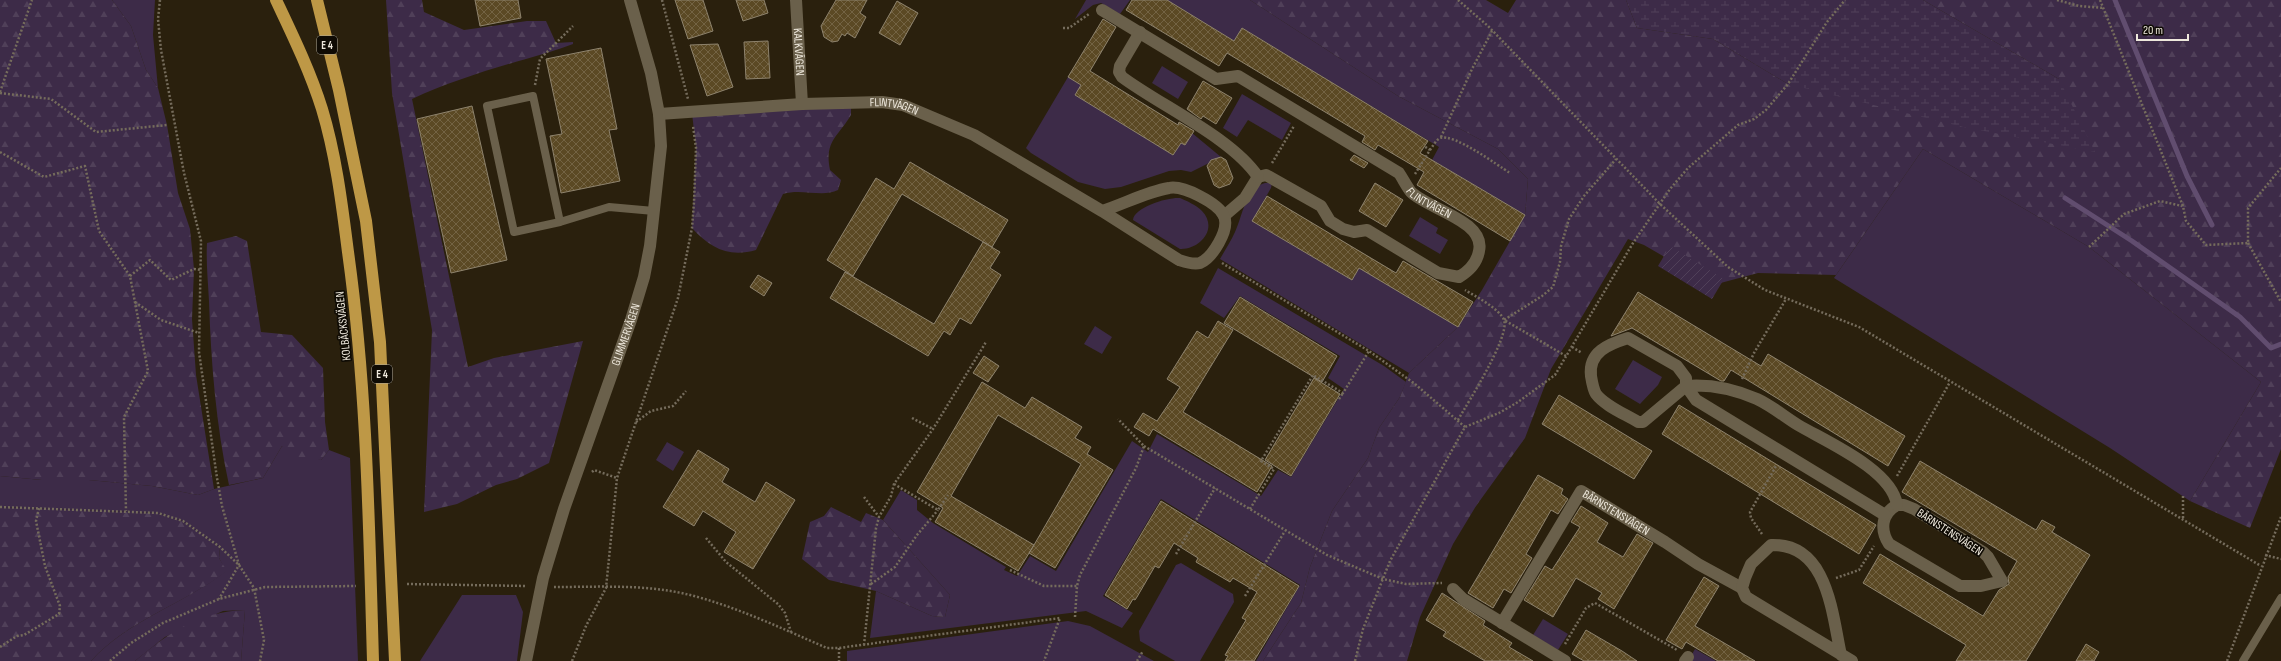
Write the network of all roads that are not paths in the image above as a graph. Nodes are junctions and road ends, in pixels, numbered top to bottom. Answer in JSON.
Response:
{"nodes":[{"id":1,"x":276,"y":0,"type":"edge"},
{"id":2,"x":317,"y":0,"type":"edge"},
{"id":3,"x":630,"y":0,"type":"edge"},
{"id":4,"x":796,"y":0,"type":"edge"},
{"id":5,"x":1102,"y":10,"type":"road end"},
{"id":6,"x":1140,"y":32,"type":"junction"},
{"id":7,"x":802,"y":104,"type":"junction"},
{"id":8,"x":659,"y":114,"type":"junction"},
{"id":9,"x":1262,"y":176,"type":"junction"},
{"id":10,"x":654,"y":211,"type":"junction"},
{"id":11,"x":1102,"y":211,"type":"junction"},
{"id":12,"x":1224,"y":216,"type":"junction"},
{"id":13,"x":560,"y":222,"type":"junction"},
{"id":14,"x":1686,"y":386,"type":"junction"},
{"id":15,"x":1897,"y":505,"type":"junction"},
{"id":16,"x":1885,"y":515,"type":"junction"},
{"id":17,"x":1742,"y":588,"type":"junction"},
{"id":18,"x":1453,"y":590,"type":"road end"},
{"id":19,"x":2281,"y":598,"type":"edge"},
{"id":20,"x":1502,"y":623,"type":"junction"},
{"id":21,"x":1846,"y":658,"type":"edge"},
{"id":22,"x":1561,"y":659,"type":"edge"},
{"id":23,"x":374,"y":661,"type":"edge"},
{"id":24,"x":395,"y":661,"type":"edge"},
{"id":25,"x":526,"y":661,"type":"edge"},
{"id":26,"x":2243,"y":661,"type":"edge"}],
"edges":[{"from":1,"to":23,"type":"highway","name":"KOLBÄCKSVÄGEN","number":"E 4"},
{"from":2,"to":24,"type":"highway","number":"E 4"},
{"from":3,"to":8,"type":"street","name":"GLIMMERVÄGEN"},
{"from":4,"to":7,"type":"street","name":"KALKVÄGEN"},
{"from":5,"to":6,"type":"street","name":"FLINTVÄGEN"},
{"from":6,"to":9,"type":"street","name":"FLINTVÄGEN"},
{"from":6,"to":9,"type":"street","name":"FLINTVÄGEN"},
{"from":7,"to":8,"type":"street","name":"FLINTVÄGEN"},
{"from":7,"to":11,"type":"street","name":"FLINTVÄGEN"},
{"from":8,"to":10,"type":"street","name":"GLIMMERVÄGEN"},
{"from":9,"to":12,"type":"street"},
{"from":10,"to":13,"type":"lane"},
{"from":10,"to":25,"type":"street","name":"GLIMMERVÄGEN"},
{"from":11,"to":12,"type":"street"},
{"from":11,"to":12,"type":"street","name":"FLINTVÄGEN"},
{"from":13,"to":13,"type":"lane"},
{"from":14,"to":14,"type":"street"},
{"from":14,"to":15,"type":"street"},
{"from":14,"to":16,"type":"street"},
{"from":15,"to":16,"type":"street"},
{"from":15,"to":16,"type":"street","name":"BÄRNSTENSVÄGEN"},
{"from":17,"to":20,"type":"street","name":"BÄRNSTENSVÄGEN"},
{"from":17,"to":21,"type":"street","name":"BÄRNSTENSVÄGEN"},
{"from":17,"to":21,"type":"street","name":"BÄRNSTENSVÄGEN"},
{"from":18,"to":20,"type":"street"},
{"from":19,"to":26,"type":"lane"},
{"from":20,"to":22,"type":"street"}]}
